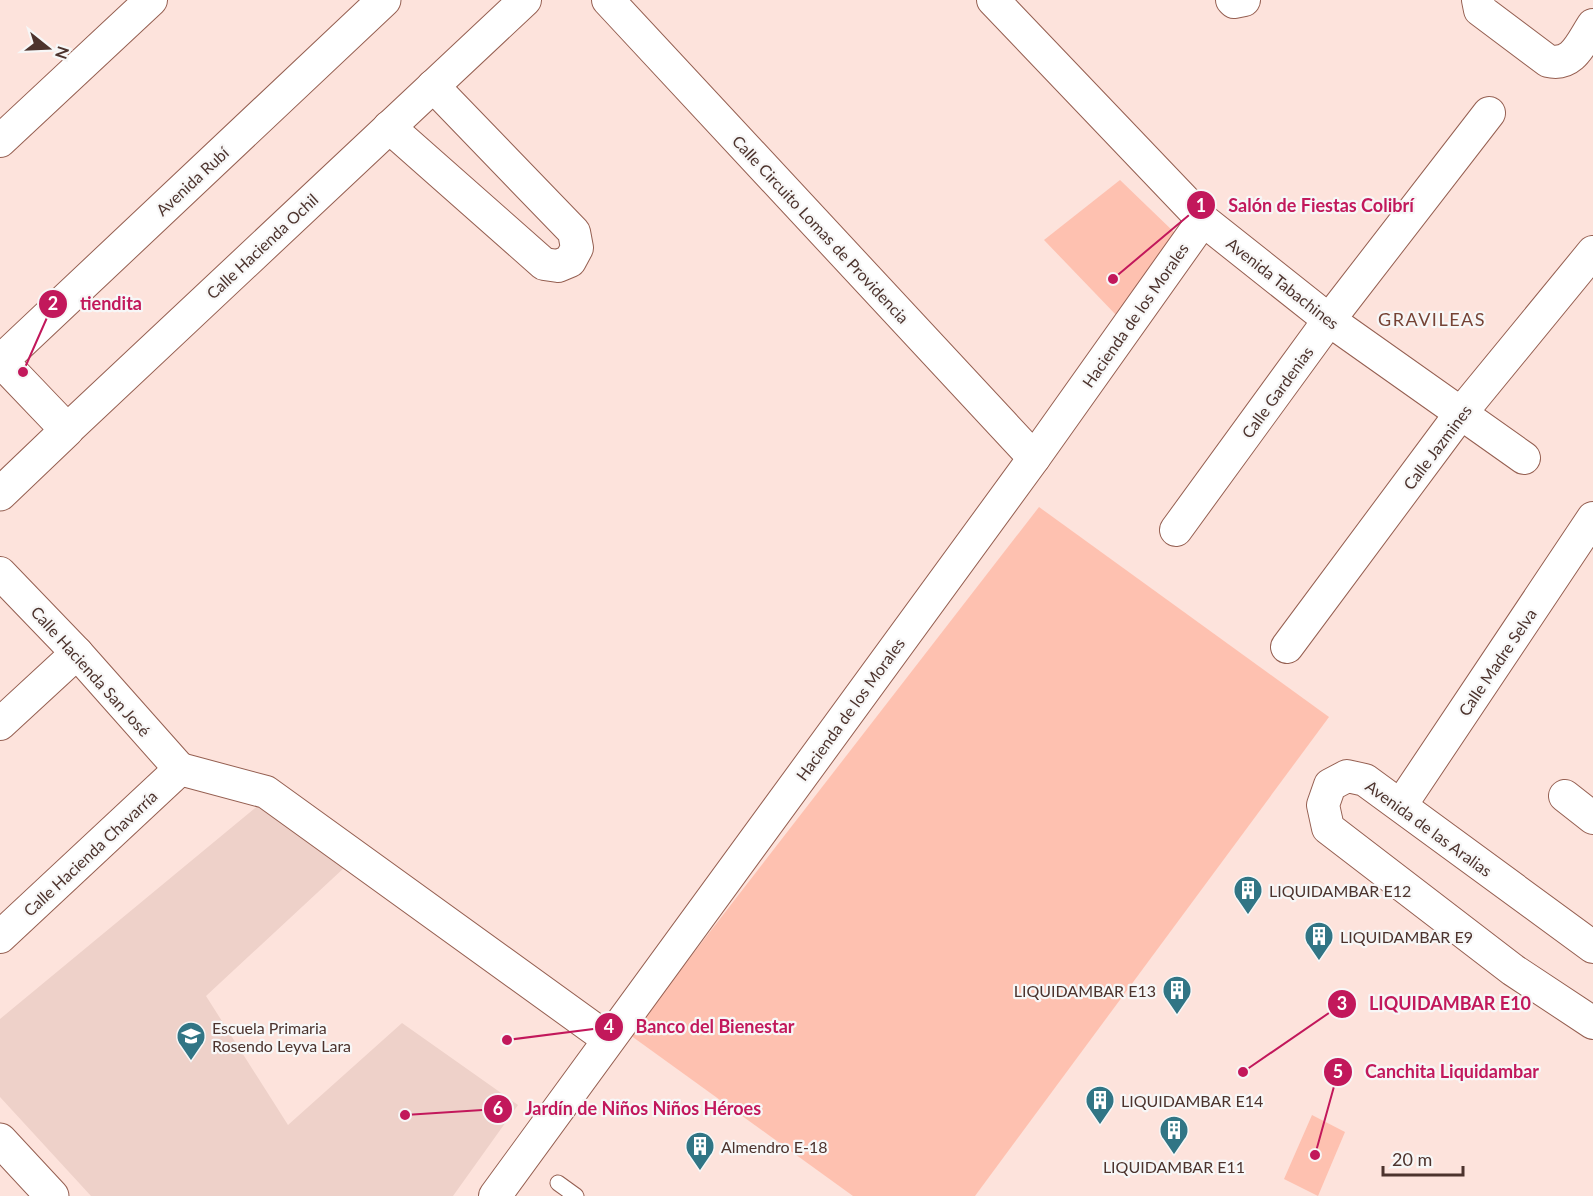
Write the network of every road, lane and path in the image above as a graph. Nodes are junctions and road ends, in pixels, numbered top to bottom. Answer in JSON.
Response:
{"nodes":[{"id":1,"x":151,"y":0,"type":"edge"},
{"id":2,"x":384,"y":0,"type":"edge"},
{"id":3,"x":525,"y":0,"type":"edge"},
{"id":4,"x":608,"y":0,"type":"edge"},
{"id":5,"x":993,"y":0,"type":"edge"},
{"id":6,"x":1232,"y":0,"type":"edge"},
{"id":7,"x":1244,"y":0,"type":"edge"},
{"id":8,"x":1478,"y":0,"type":"edge"},
{"id":9,"x":1593,"y":25,"type":"edge"},
{"id":10,"x":433,"y":86,"type":"junction"},
{"id":11,"x":1489,"y":112,"type":"dead end"},
{"id":12,"x":389,"y":127,"type":"junction"},
{"id":13,"x":0,"y":141,"type":"edge"},
{"id":14,"x":1203,"y":220,"type":"junction"},
{"id":15,"x":1593,"y":252,"type":"edge"},
{"id":16,"x":1329,"y":320,"type":"junction"},
{"id":17,"x":0,"y":361,"type":"edge"},
{"id":18,"x":1461,"y":413,"type":"junction"},
{"id":19,"x":67,"y":430,"type":"junction"},
{"id":20,"x":1034,"y":458,"type":"junction"},
{"id":21,"x":1524,"y":458,"type":"dead end"},
{"id":22,"x":0,"y":494,"type":"edge"},
{"id":23,"x":1593,"y":518,"type":"edge"},
{"id":24,"x":1176,"y":530,"type":"dead end"},
{"id":25,"x":0,"y":573,"type":"edge"},
{"id":26,"x":1287,"y":647,"type":"dead end"},
{"id":27,"x":77,"y":653,"type":"junction"},
{"id":28,"x":0,"y":724,"type":"edge"},
{"id":29,"x":180,"y":769,"type":"junction"},
{"id":30,"x":1565,"y":796,"type":"dead end"},
{"id":31,"x":1401,"y":806,"type":"junction"},
{"id":32,"x":1593,"y":818,"type":"edge"},
{"id":33,"x":0,"y":937,"type":"edge"},
{"id":34,"x":1593,"y":947,"type":"edge"},
{"id":35,"x":1593,"y":1023,"type":"edge"},
{"id":36,"x":608,"y":1039,"type":"junction"},
{"id":37,"x":0,"y":1140,"type":"edge"},
{"id":38,"x":558,"y":1183,"type":"dead end"},
{"id":39,"x":52,"y":1196,"type":"edge"},
{"id":40,"x":495,"y":1196,"type":"edge"},
{"id":41,"x":576,"y":1196,"type":"edge"}],
"edges":[{"from":1,"to":13,"type":"street"},
{"from":2,"to":17,"type":"street","name":"Avenida Rubí"},
{"from":3,"to":10,"type":"street","name":"Calle Hacienda Ochil"},
{"from":4,"to":20,"type":"street","name":"Calle Circuito Lomas de Providencia"},
{"from":5,"to":14,"type":"street","name":"Avenida Tabachines"},
{"from":6,"to":7,"type":"street"},
{"from":8,"to":9,"type":"street"},
{"from":10,"to":12,"type":"street","name":"Calle Hacienda Ochil"},
{"from":10,"to":12,"type":"street"},
{"from":11,"to":16,"type":"street","name":"Calle Gardenias"},
{"from":12,"to":19,"type":"street","name":"Calle Hacienda Ochil"},
{"from":14,"to":16,"type":"street","name":"Avenida Tabachines"},
{"from":14,"to":20,"type":"street","name":"Hacienda de los Morales"},
{"from":15,"to":18,"type":"street","name":"Calle Jazmines"},
{"from":16,"to":18,"type":"street","name":"Avenida Tabachines"},
{"from":16,"to":24,"type":"street","name":"Calle Gardenias"},
{"from":17,"to":19,"type":"street"},
{"from":18,"to":21,"type":"street","name":"Avenida Tabachines"},
{"from":18,"to":26,"type":"street","name":"Calle Jazmines"},
{"from":19,"to":22,"type":"street","name":"Calle Hacienda Ochil"},
{"from":20,"to":36,"type":"street","name":"Hacienda de los Morales"},
{"from":23,"to":31,"type":"street","name":"Calle Madre Selva"},
{"from":25,"to":27,"type":"street","name":"Calle Hacienda San José"},
{"from":27,"to":28,"type":"street"},
{"from":27,"to":29,"type":"street","name":"Calle Hacienda San José"},
{"from":29,"to":33,"type":"street","name":"Calle Hacienda Chavarría"},
{"from":29,"to":36,"type":"street"},
{"from":30,"to":32,"type":"street"},
{"from":31,"to":34,"type":"street","name":"Avenida de las Aralias"},
{"from":31,"to":35,"type":"street","name":"Avenida de las Aralias"},
{"from":36,"to":40,"type":"street","name":"Hacienda de los Morales"},
{"from":37,"to":39,"type":"street"},
{"from":38,"to":41,"type":"lane"}]}
